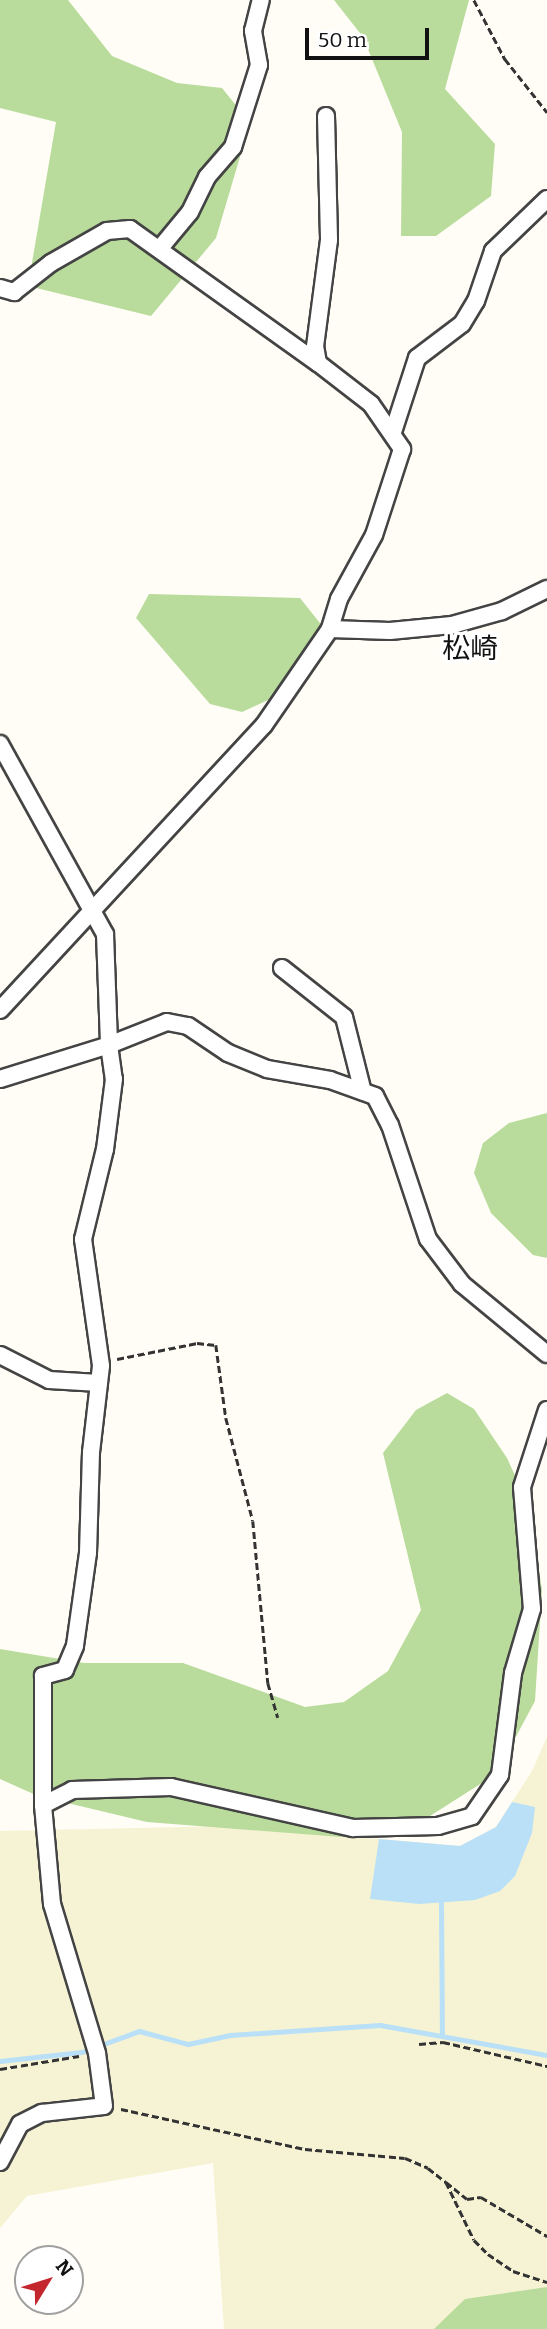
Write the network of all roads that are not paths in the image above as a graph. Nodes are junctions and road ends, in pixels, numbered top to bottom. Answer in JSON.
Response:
{"nodes":[{"id":1,"x":261,"y":0,"type":"edge"},
{"id":2,"x":326,"y":116,"type":"dead end"},
{"id":3,"x":547,"y":199,"type":"edge"},
{"id":4,"x":161,"y":247,"type":"junction"},
{"id":5,"x":0,"y":288,"type":"edge"},
{"id":6,"x":317,"y":363,"type":"junction"},
{"id":7,"x":393,"y":432,"type":"junction"},
{"id":8,"x":547,"y":589,"type":"edge"},
{"id":9,"x":330,"y":629,"type":"junction"},
{"id":10,"x":0,"y":744,"type":"edge"},
{"id":11,"x":93,"y":909,"type":"junction"},
{"id":12,"x":282,"y":968,"type":"dead end"},
{"id":13,"x":0,"y":1010,"type":"edge"},
{"id":14,"x":109,"y":1045,"type":"junction"},
{"id":15,"x":0,"y":1079,"type":"edge"},
{"id":16,"x":363,"y":1092,"type":"junction"},
{"id":17,"x":547,"y":1354,"type":"edge"},
{"id":18,"x":0,"y":1355,"type":"edge"},
{"id":19,"x":99,"y":1383,"type":"junction"},
{"id":20,"x":547,"y":1410,"type":"edge"},
{"id":21,"x":43,"y":1805,"type":"junction"},
{"id":22,"x":0,"y":2162,"type":"edge"}],
"edges":[{"from":1,"to":4,"type":"street"},
{"from":2,"to":6,"type":"street"},
{"from":3,"to":7,"type":"street"},
{"from":4,"to":5,"type":"street"},
{"from":4,"to":6,"type":"street"},
{"from":6,"to":7,"type":"street"},
{"from":7,"to":9,"type":"street"},
{"from":8,"to":9,"type":"street"},
{"from":9,"to":11,"type":"street"},
{"from":10,"to":11,"type":"street"},
{"from":11,"to":13,"type":"street"},
{"from":11,"to":14,"type":"street"},
{"from":12,"to":16,"type":"street"},
{"from":14,"to":15,"type":"street"},
{"from":14,"to":16,"type":"street"},
{"from":14,"to":19,"type":"street"},
{"from":16,"to":17,"type":"street"},
{"from":18,"to":19,"type":"street"},
{"from":19,"to":21,"type":"street"},
{"from":20,"to":21,"type":"street"},
{"from":21,"to":22,"type":"street"}]}
